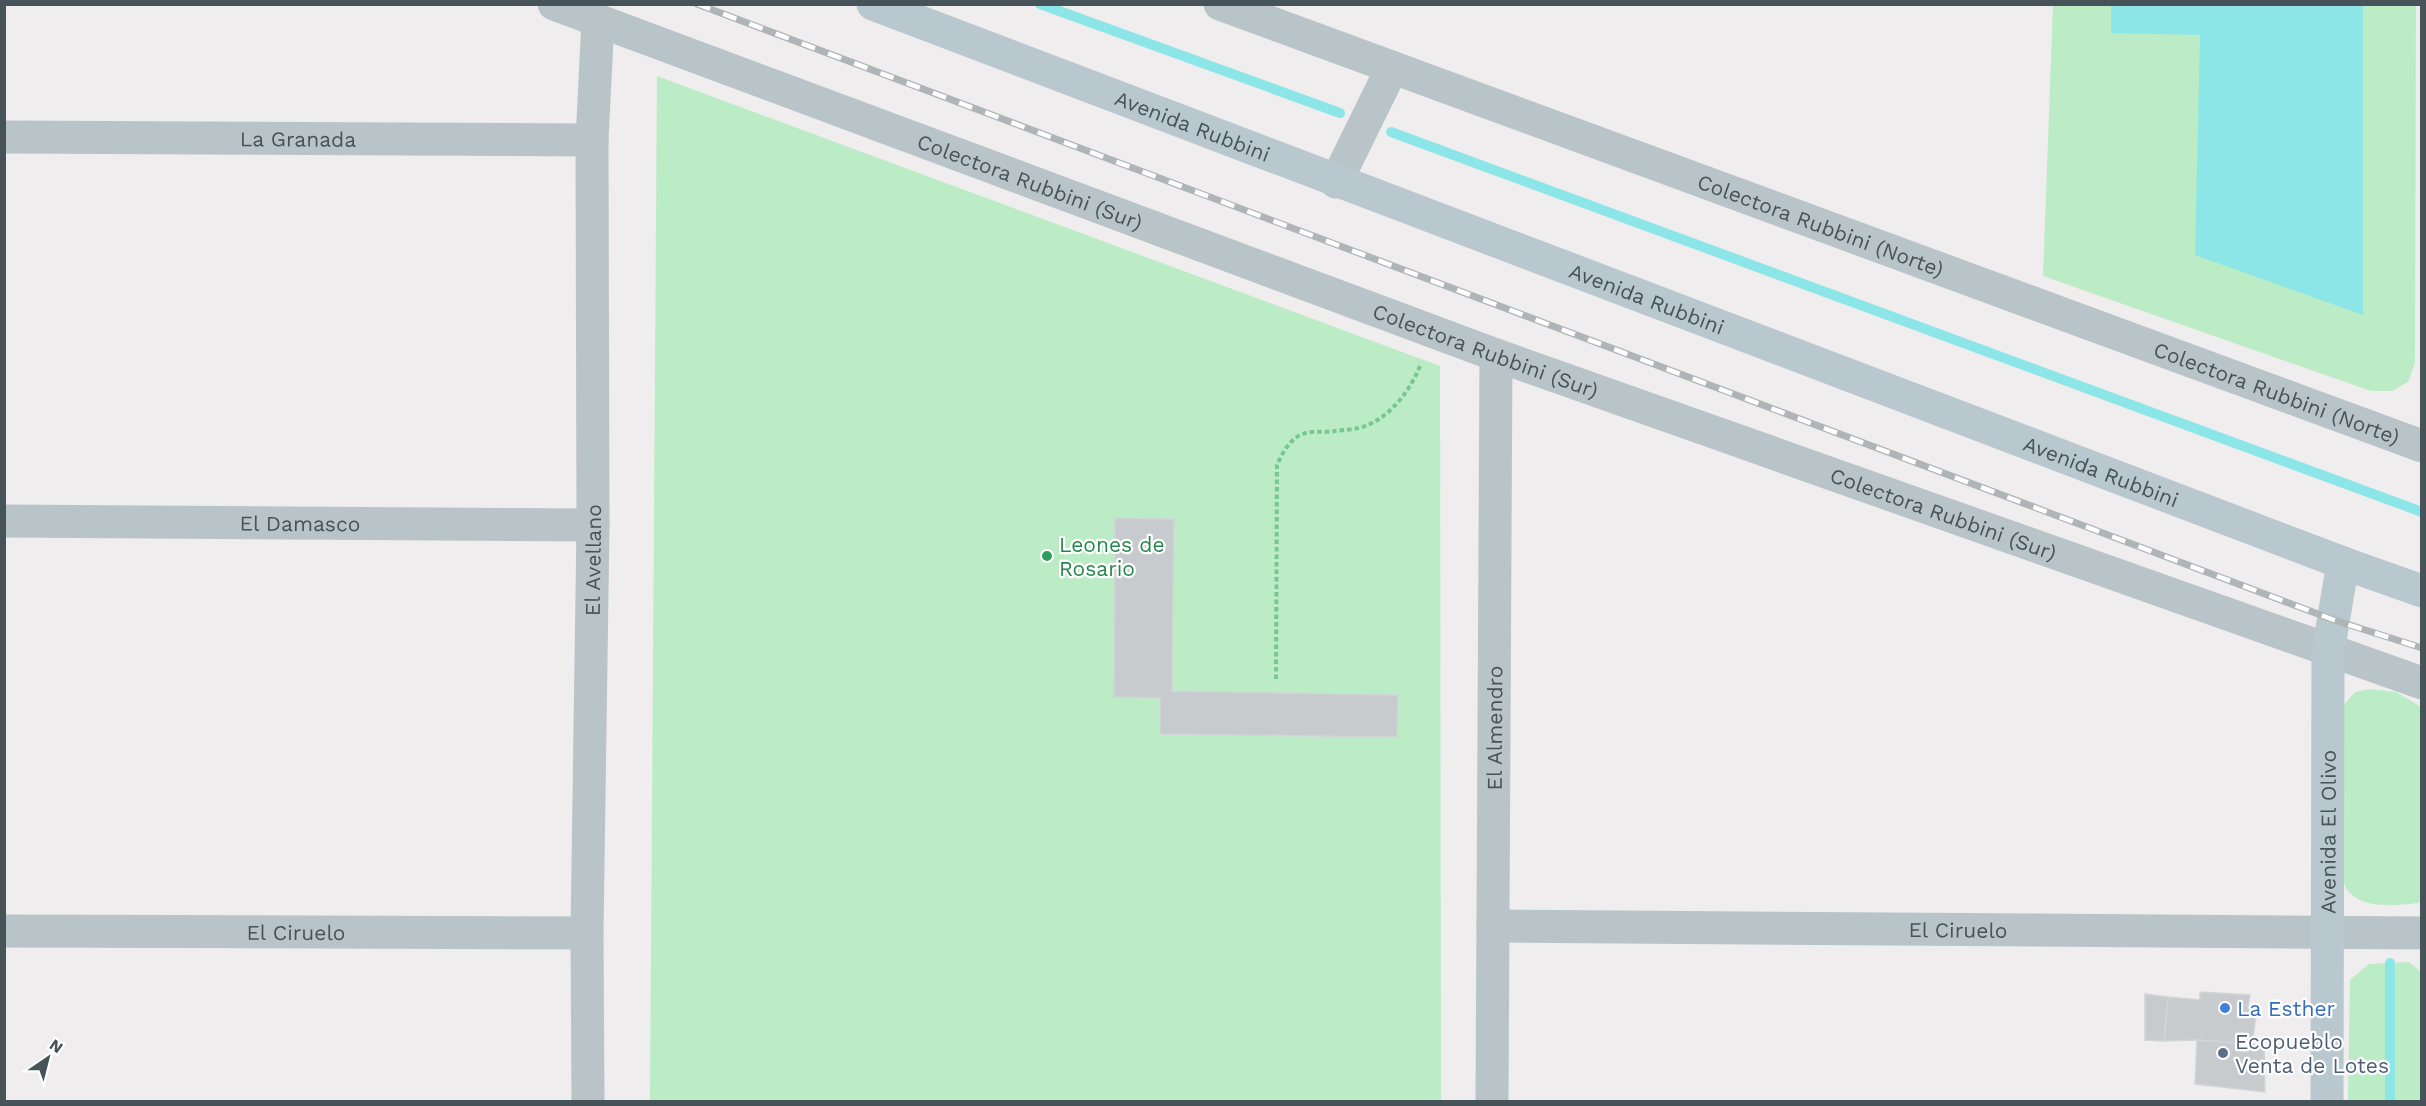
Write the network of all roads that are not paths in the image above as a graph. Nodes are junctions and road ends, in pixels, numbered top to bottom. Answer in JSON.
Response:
{"nodes":[{"id":1,"x":554,"y":4,"type":"edge"},
{"id":2,"x":873,"y":4,"type":"edge"},
{"id":3,"x":1220,"y":4,"type":"edge"},
{"id":4,"x":598,"y":20,"type":"junction"},
{"id":5,"x":1392,"y":68,"type":"junction"},
{"id":6,"x":4,"y":137,"type":"edge"},
{"id":7,"x":592,"y":140,"type":"junction"},
{"id":8,"x":1336,"y":182,"type":"junction"},
{"id":9,"x":1496,"y":355,"type":"junction"},
{"id":10,"x":2421,"y":447,"type":"edge"},
{"id":11,"x":4,"y":521,"type":"edge"},
{"id":12,"x":593,"y":525,"type":"junction"},
{"id":13,"x":2343,"y":563,"type":"junction"},
{"id":14,"x":2421,"y":591,"type":"edge"},
{"id":15,"x":2328,"y":652,"type":"junction"},
{"id":16,"x":2421,"y":683,"type":"edge"},
{"id":17,"x":1493,"y":926,"type":"junction"},
{"id":18,"x":4,"y":931,"type":"edge"},
{"id":19,"x":2327,"y":932,"type":"junction"},
{"id":20,"x":588,"y":933,"type":"junction"},
{"id":21,"x":2421,"y":933,"type":"edge"},
{"id":22,"x":588,"y":1101,"type":"edge"},
{"id":23,"x":1492,"y":1101,"type":"edge"},
{"id":24,"x":2327,"y":1101,"type":"edge"}],
"edges":[{"from":1,"to":4,"type":"street","name":"Colectora Rubbini (Sur)"},
{"from":2,"to":8,"type":"main road","name":"Avenida Rubbini"},
{"from":3,"to":5,"type":"street","name":"Colectora Rubbini (Norte)"},
{"from":4,"to":7,"type":"street","name":"El Avellano"},
{"from":4,"to":9,"type":"street","name":"Colectora Rubbini (Sur)"},
{"from":5,"to":8,"type":"street"},
{"from":5,"to":10,"type":"street","name":"Colectora Rubbini (Norte)"},
{"from":6,"to":7,"type":"street","name":"La Granada"},
{"from":7,"to":12,"type":"street","name":"El Avellano"},
{"from":8,"to":13,"type":"main road","name":"Avenida Rubbini"},
{"from":9,"to":15,"type":"street","name":"Colectora Rubbini (Sur)"},
{"from":9,"to":17,"type":"street","name":"El Almendro"},
{"from":11,"to":12,"type":"street","name":"El Damasco"},
{"from":12,"to":20,"type":"street","name":"El Avellano"},
{"from":13,"to":14,"type":"main road","name":"Avenida Rubbini"},
{"from":13,"to":15,"type":"main road","name":"Avenida El Olivo"},
{"from":15,"to":16,"type":"street","name":"Colectora Rubbini (Sur)"},
{"from":15,"to":19,"type":"main road","name":"Avenida El Olivo"},
{"from":17,"to":19,"type":"street","name":"El Ciruelo"},
{"from":17,"to":23,"type":"street","name":"El Almendro"},
{"from":18,"to":20,"type":"street","name":"El Ciruelo"},
{"from":19,"to":21,"type":"street","name":"El Ciruelo"},
{"from":19,"to":24,"type":"main road","name":"Avenida El Olivo"},
{"from":20,"to":22,"type":"street","name":"El Avellano"}]}
